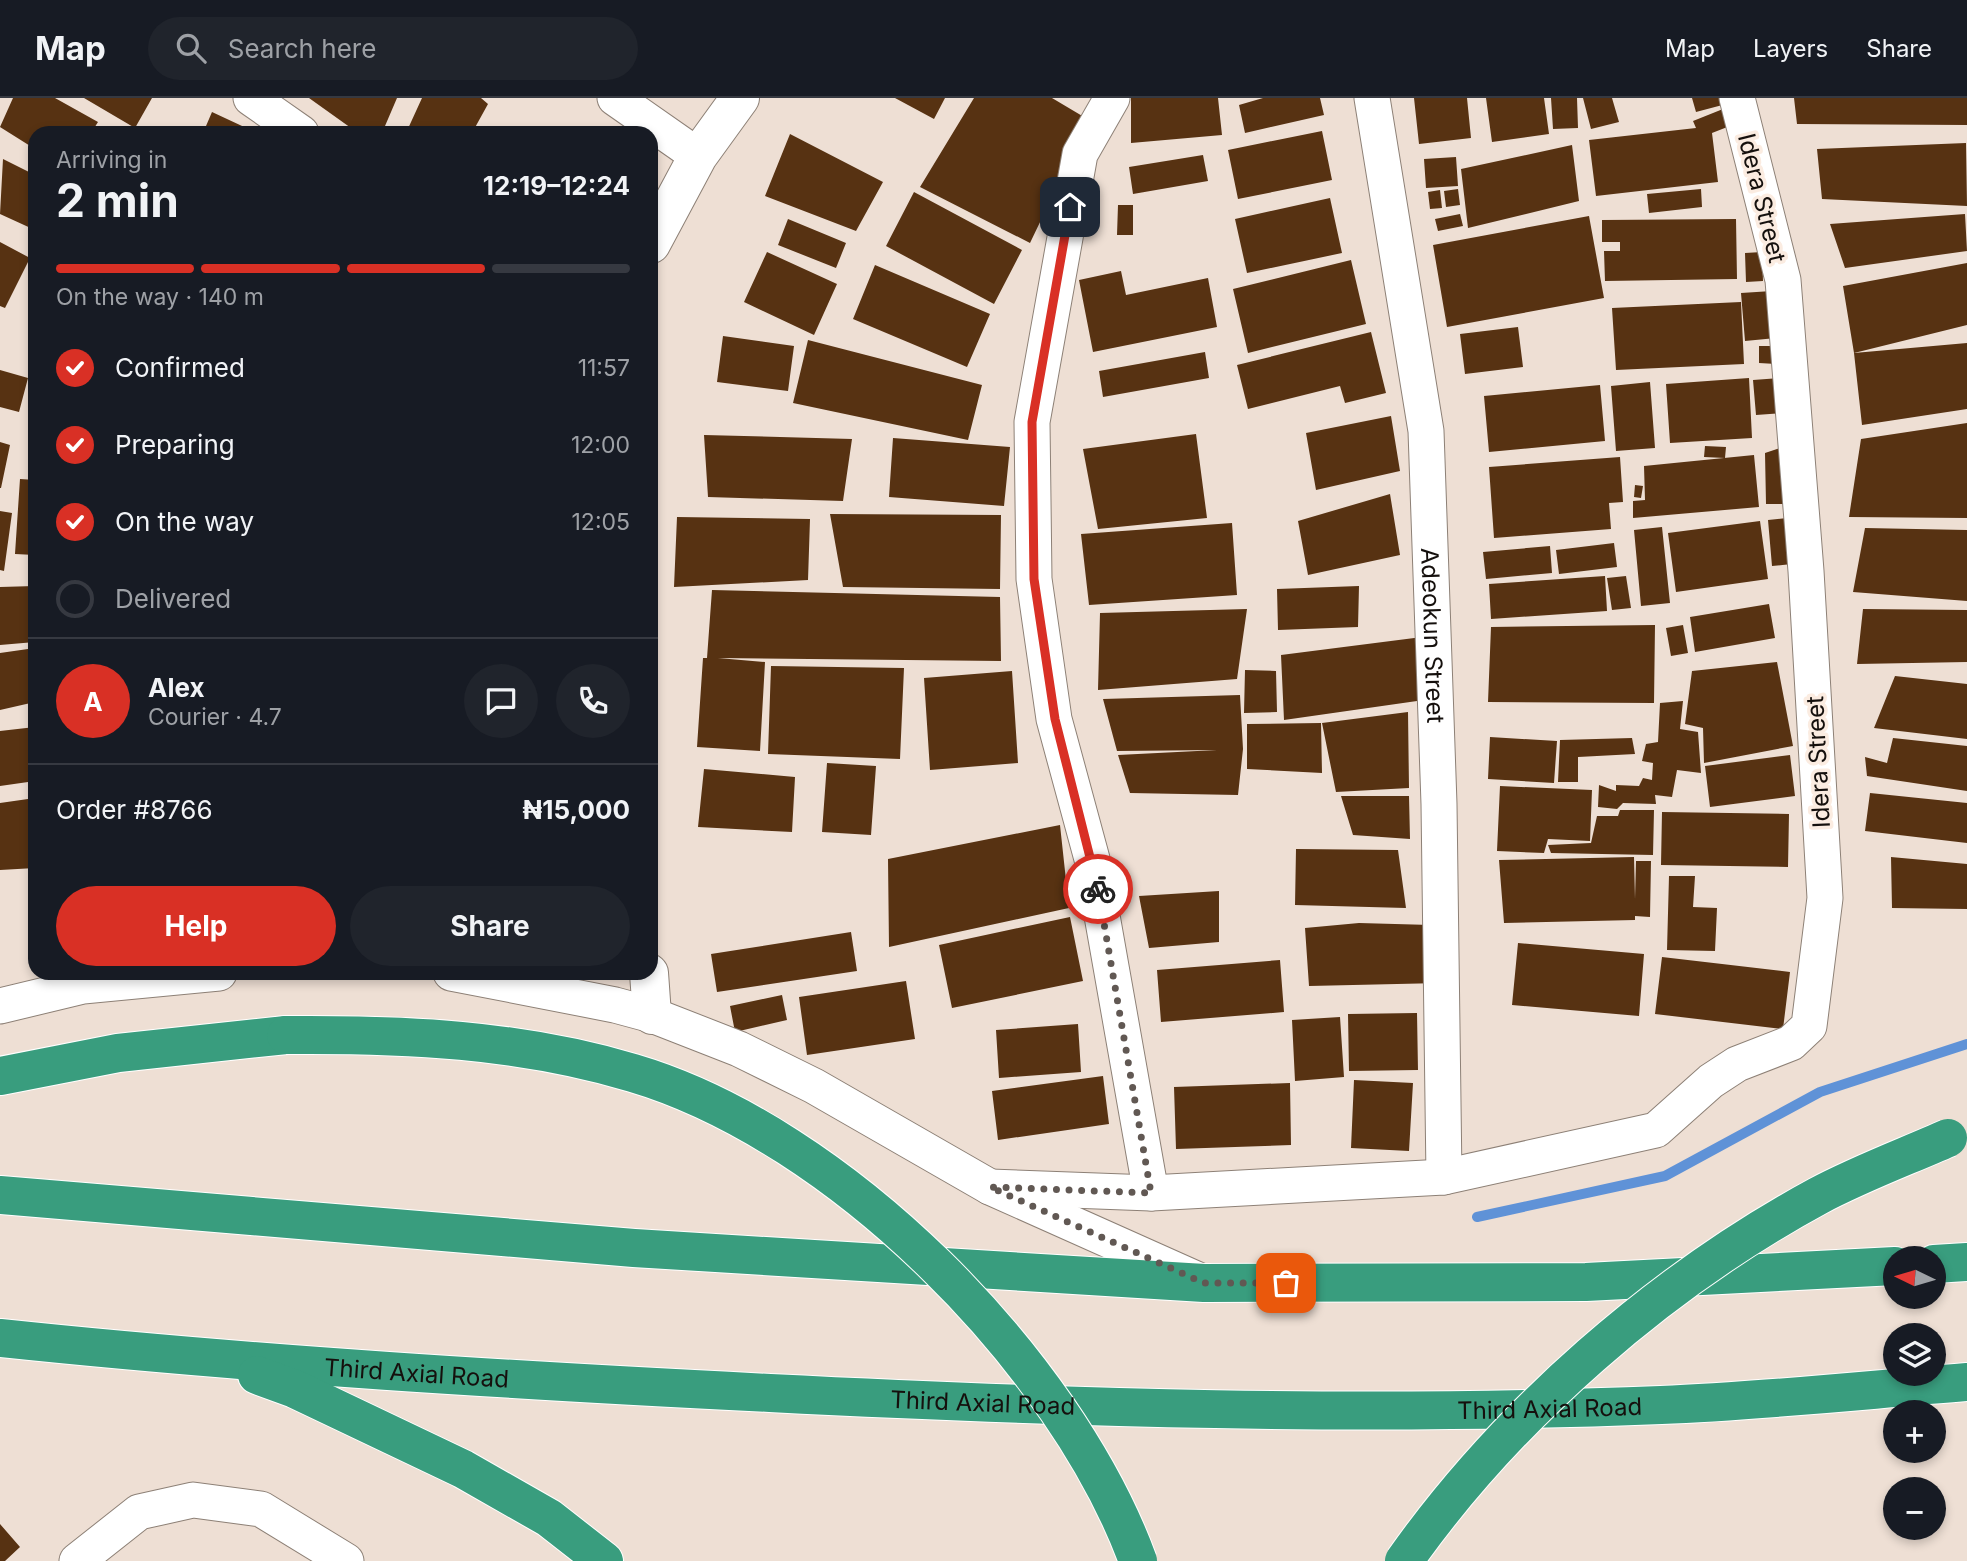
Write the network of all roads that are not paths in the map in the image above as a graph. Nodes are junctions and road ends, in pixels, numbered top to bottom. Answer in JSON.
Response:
{"nodes":[{"id":1,"x":615,"y":98,"type":"edge"},
{"id":2,"x":740,"y":98,"type":"edge"},
{"id":3,"x":1112,"y":98,"type":"edge"},
{"id":4,"x":1372,"y":98,"type":"edge"},
{"id":5,"x":1737,"y":98,"type":"edge"},
{"id":6,"x":260,"y":113,"type":"edge"},
{"id":7,"x":287,"y":126,"type":"edge"},
{"id":8,"x":655,"y":126,"type":"edge"},
{"id":9,"x":658,"y":128,"type":"edge"},
{"id":10,"x":698,"y":156,"type":"junction"},
{"id":11,"x":658,"y":231,"type":"edge"},
{"id":12,"x":146,"y":980,"type":"edge"},
{"id":13,"x":484,"y":980,"type":"edge"},
{"id":14,"x":650,"y":980,"type":"edge"},
{"id":15,"x":0,"y":1006,"type":"edge"},
{"id":16,"x":652,"y":1015,"type":"junction"},
{"id":17,"x":0,"y":1076,"type":"edge"},
{"id":18,"x":1958,"y":1134,"type":"edge"},
{"id":19,"x":1444,"y":1177,"type":"junction"},
{"id":20,"x":990,"y":1187,"type":"junction"},
{"id":21,"x":1151,"y":1193,"type":"junction"},
{"id":22,"x":0,"y":1195,"type":"edge"},
{"id":23,"x":1967,"y":1262,"type":"edge"},
{"id":24,"x":1946,"y":1263,"type":"edge"},
{"id":25,"x":1883,"y":1267,"type":"edge"},
{"id":26,"x":1204,"y":1283,"type":"junction"},
{"id":27,"x":0,"y":1338,"type":"edge"},
{"id":28,"x":218,"y":1361,"type":"junction"},
{"id":29,"x":1967,"y":1382,"type":"edge"},
{"id":30,"x":77,"y":1561,"type":"edge"},
{"id":31,"x":346,"y":1561,"type":"edge"},
{"id":32,"x":604,"y":1561,"type":"edge"},
{"id":33,"x":1138,"y":1561,"type":"edge"},
{"id":34,"x":1404,"y":1561,"type":"edge"}],
"edges":[{"from":1,"to":8,"type":"street"},
{"from":2,"to":10,"type":"street"},
{"from":3,"to":21,"type":"street"},
{"from":4,"to":19,"type":"street","name":"Adeokun Street"},
{"from":5,"to":19,"type":"street","name":"Idera Street"},
{"from":6,"to":7,"type":"street"},
{"from":9,"to":10,"type":"street"},
{"from":10,"to":11,"type":"street"},
{"from":12,"to":15,"type":"street"},
{"from":13,"to":16,"type":"street"},
{"from":14,"to":16,"type":"street"},
{"from":16,"to":20,"type":"street"},
{"from":17,"to":33,"type":"highway","bridge":true},
{"from":18,"to":34,"type":"highway","bridge":true},
{"from":19,"to":21,"type":"street","name":"Idera Street"},
{"from":20,"to":21,"type":"street","name":"Idera Street"},
{"from":20,"to":26,"type":"street"},
{"from":22,"to":26,"type":"highway"},
{"from":23,"to":24,"type":"highway"},
{"from":25,"to":26,"type":"highway"},
{"from":27,"to":28,"type":"highway","name":"Third Axial Road"},
{"from":28,"to":29,"type":"highway","name":"Third Axial Road"},
{"from":28,"to":32,"type":"highway"},
{"from":30,"to":31,"type":"street"}]}
